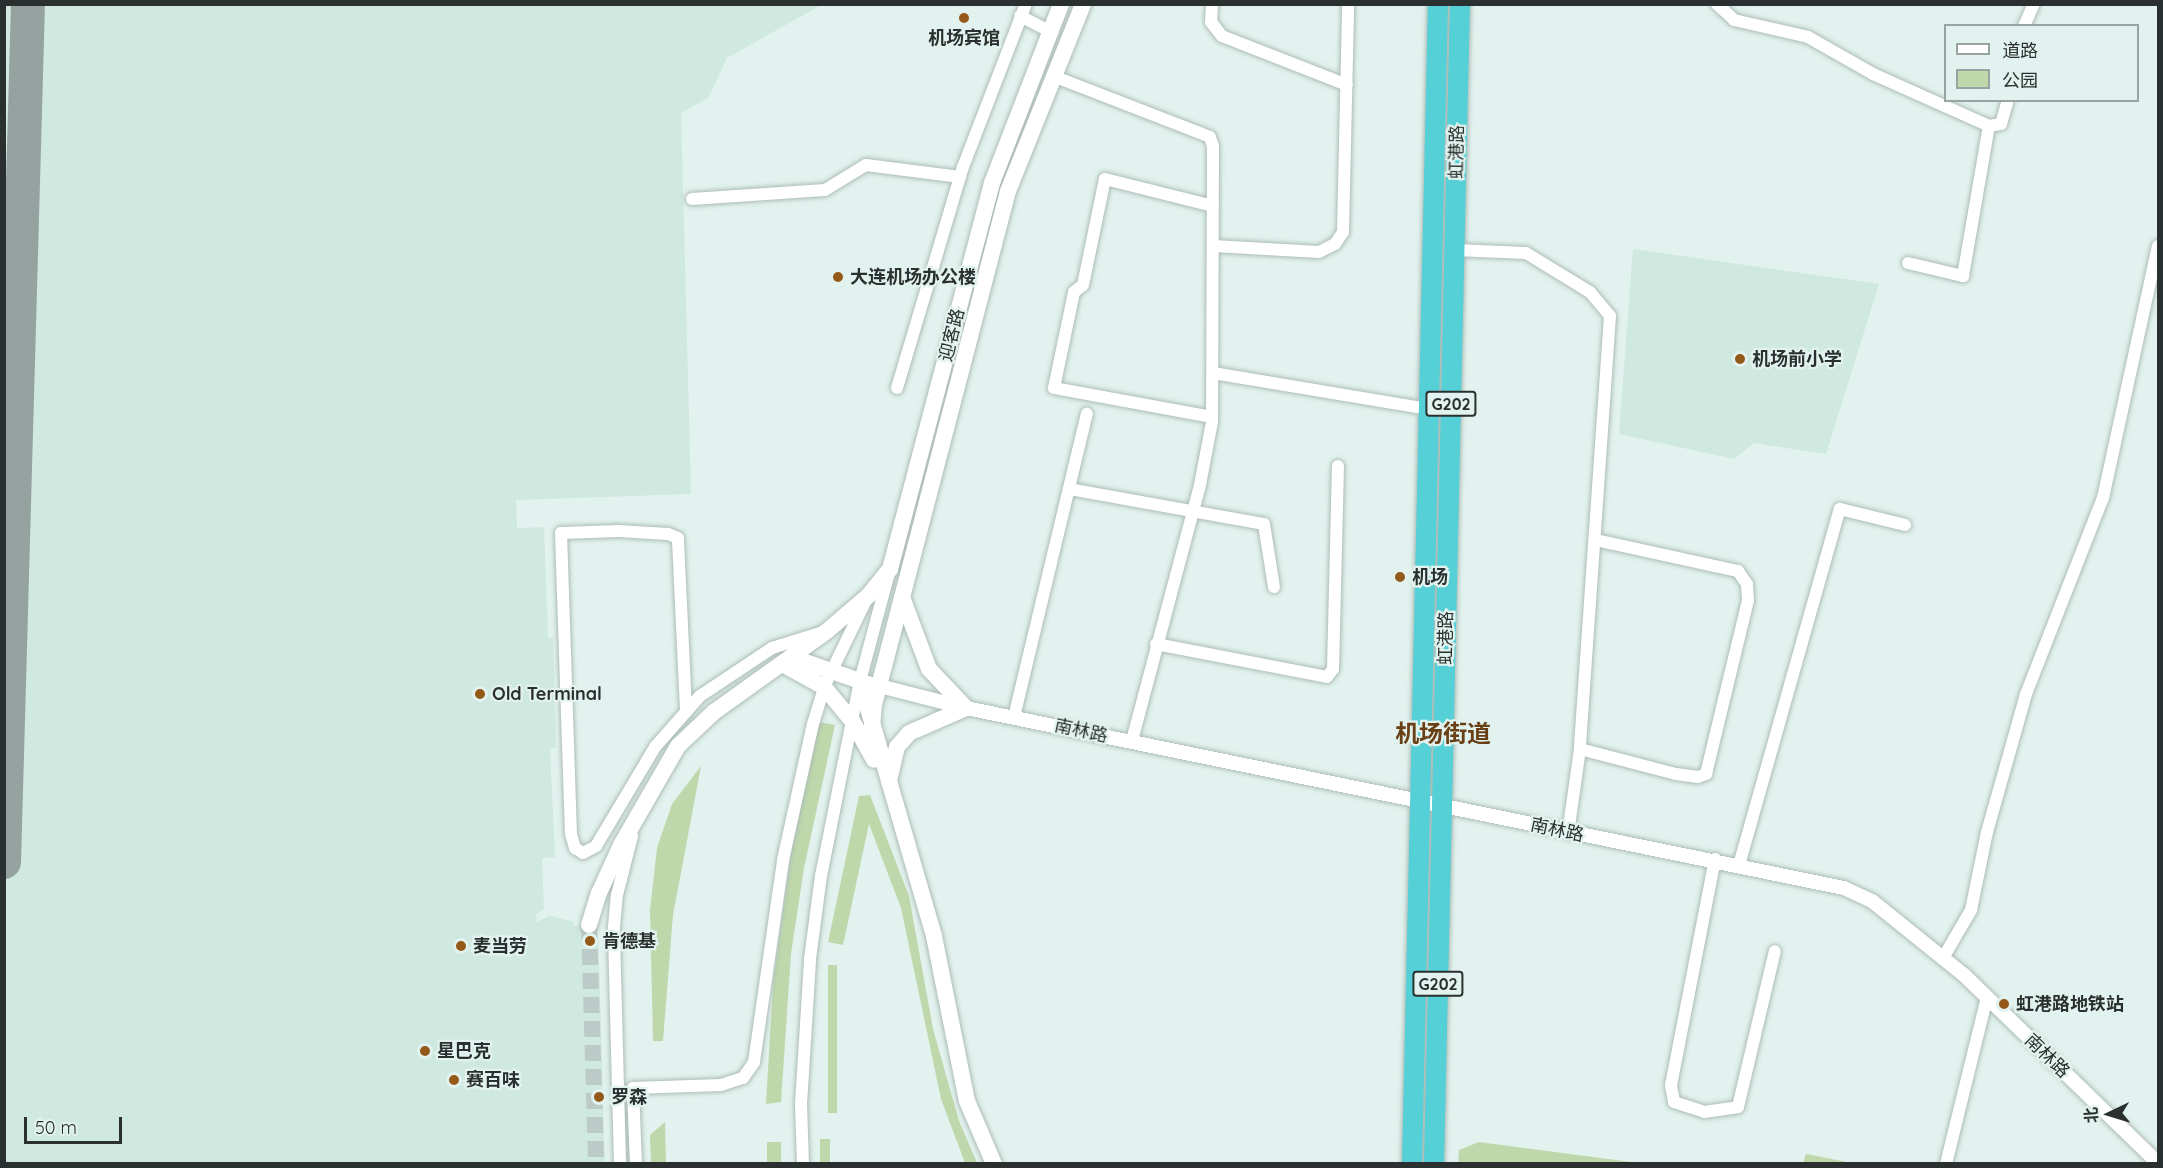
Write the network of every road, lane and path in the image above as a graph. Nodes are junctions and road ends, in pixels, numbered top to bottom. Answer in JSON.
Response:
{"nodes":[{"id":1,"x":1061,"y":4,"type":"edge"},
{"id":2,"x":1083,"y":4,"type":"edge"},
{"id":3,"x":1212,"y":4,"type":"edge"},
{"id":4,"x":1348,"y":4,"type":"edge"},
{"id":5,"x":1438,"y":4,"type":"edge"},
{"id":6,"x":1460,"y":4,"type":"edge"},
{"id":7,"x":1717,"y":4,"type":"edge"},
{"id":8,"x":2034,"y":4,"type":"edge"},
{"id":9,"x":1023,"y":10,"type":"edge"},
{"id":10,"x":2025,"y":24,"type":"edge"},
{"id":11,"x":1052,"y":32,"type":"junction"},
{"id":12,"x":1053,"y":76,"type":"junction"},
{"id":13,"x":1347,"y":84,"type":"junction"},
{"id":14,"x":2007,"y":102,"type":"edge"},
{"id":15,"x":1989,"y":126,"type":"junction"},
{"id":16,"x":960,"y":177,"type":"junction"},
{"id":17,"x":692,"y":199,"type":"dead end"},
{"id":18,"x":1213,"y":206,"type":"junction"},
{"id":19,"x":1213,"y":246,"type":"junction"},
{"id":20,"x":2158,"y":246,"type":"edge"},
{"id":21,"x":1455,"y":250,"type":"junction"},
{"id":22,"x":1908,"y":263,"type":"dead end"},
{"id":23,"x":1213,"y":373,"type":"junction"},
{"id":24,"x":897,"y":388,"type":"dead end"},
{"id":25,"x":1429,"y":409,"type":"junction"},
{"id":26,"x":1087,"y":414,"type":"dead end"},
{"id":27,"x":1212,"y":417,"type":"junction"},
{"id":28,"x":1338,"y":466,"type":"dead end"},
{"id":29,"x":1069,"y":489,"type":"junction"},
{"id":30,"x":1193,"y":508,"type":"junction"},
{"id":31,"x":1905,"y":525,"type":"dead end"},
{"id":32,"x":1596,"y":540,"type":"junction"},
{"id":33,"x":890,"y":569,"type":"junction"},
{"id":34,"x":1274,"y":587,"type":"dead end"},
{"id":35,"x":868,"y":596,"type":"junction"},
{"id":36,"x":902,"y":597,"type":"junction"},
{"id":37,"x":827,"y":631,"type":"junction"},
{"id":38,"x":1156,"y":644,"type":"junction"},
{"id":39,"x":789,"y":661,"type":"junction"},
{"id":40,"x":828,"y":679,"type":"junction"},
{"id":41,"x":860,"y":681,"type":"junction"},
{"id":42,"x":879,"y":686,"type":"junction"},
{"id":43,"x":966,"y":708,"type":"junction"},
{"id":44,"x":686,"y":710,"type":"junction"},
{"id":45,"x":1014,"y":717,"type":"junction"},
{"id":46,"x":853,"y":722,"type":"junction"},
{"id":47,"x":872,"y":727,"type":"junction"},
{"id":48,"x":1132,"y":741,"type":"junction"},
{"id":49,"x":1580,"y":749,"type":"junction"},
{"id":50,"x":888,"y":788,"type":"junction"},
{"id":51,"x":1421,"y":799,"type":"junction"},
{"id":52,"x":1442,"y":804,"type":"junction"},
{"id":53,"x":640,"y":809,"type":"junction"},
{"id":54,"x":1568,"y":834,"type":"junction"},
{"id":55,"x":1715,"y":860,"type":"junction"},
{"id":56,"x":1739,"y":865,"type":"junction"},
{"id":57,"x":589,"y":925,"type":"tunnel mouth"},
{"id":58,"x":1774,"y":951,"type":"dead end"},
{"id":59,"x":1943,"y":958,"type":"junction"},
{"id":60,"x":1987,"y":997,"type":"junction"},
{"id":61,"x":620,"y":1164,"type":"edge"},
{"id":62,"x":636,"y":1164,"type":"edge"},
{"id":63,"x":803,"y":1164,"type":"edge"},
{"id":64,"x":994,"y":1164,"type":"edge"},
{"id":65,"x":1412,"y":1164,"type":"edge"},
{"id":66,"x":1434,"y":1164,"type":"edge"},
{"id":67,"x":1946,"y":1164,"type":"edge"},
{"id":68,"x":2158,"y":1164,"type":"edge"}],
"edges":[{"from":1,"to":11,"type":"main road","name":"迎客路"},
{"from":2,"to":12,"type":"main road"},
{"from":3,"to":13,"type":"street"},
{"from":4,"to":13,"type":"street"},
{"from":5,"to":25,"type":"highway","name":"虹港路","number":"G202"},
{"from":6,"to":21,"type":"highway","name":"虹港路","number":"G202"},
{"from":7,"to":15,"type":"street"},
{"from":8,"to":10,"type":"street"},
{"from":9,"to":11,"type":"street"},
{"from":9,"to":16,"type":"street"},
{"from":11,"to":33,"type":"main road","name":"迎客路"},
{"from":12,"to":18,"type":"street"},
{"from":12,"to":36,"type":"main road"},
{"from":13,"to":19,"type":"street"},
{"from":14,"to":15,"type":"street"},
{"from":15,"to":22,"type":"street"},
{"from":16,"to":17,"type":"street"},
{"from":16,"to":24,"type":"street"},
{"from":18,"to":19,"type":"street"},
{"from":18,"to":27,"type":"street"},
{"from":19,"to":23,"type":"street"},
{"from":20,"to":59,"type":"street"},
{"from":21,"to":32,"type":"street"},
{"from":21,"to":52,"type":"highway","name":"虹港路","number":"G202"},
{"from":23,"to":25,"type":"street"},
{"from":23,"to":27,"type":"street"},
{"from":25,"to":51,"type":"highway","name":"虹港路","number":"G202"},
{"from":26,"to":29,"type":"street"},
{"from":27,"to":30,"type":"street"},
{"from":28,"to":38,"type":"street"},
{"from":29,"to":30,"type":"street"},
{"from":29,"to":45,"type":"street"},
{"from":30,"to":34,"type":"street"},
{"from":30,"to":38,"type":"street"},
{"from":31,"to":56,"type":"street"},
{"from":32,"to":49,"type":"street"},
{"from":32,"to":49,"type":"street"},
{"from":33,"to":35,"type":"main road"},
{"from":33,"to":41,"type":"street"},
{"from":35,"to":37,"type":"main road"},
{"from":35,"to":40,"type":"street"},
{"from":36,"to":42,"type":"main road"},
{"from":36,"to":43,"type":"main road"},
{"from":37,"to":39,"type":"main road"},
{"from":37,"to":44,"type":"street"},
{"from":38,"to":48,"type":"street"},
{"from":39,"to":40,"type":"main road"},
{"from":39,"to":53,"type":"main road"},
{"from":40,"to":41,"type":"main road"},
{"from":40,"to":46,"type":"main road"},
{"from":40,"to":62,"type":"street"},
{"from":41,"to":42,"type":"street","name":"南林路"},
{"from":41,"to":46,"type":"street"},
{"from":41,"to":47,"type":"main road"},
{"from":42,"to":43,"type":"street","name":"南林路"},
{"from":42,"to":47,"type":"main road"},
{"from":43,"to":45,"type":"street","name":"南林路"},
{"from":43,"to":50,"type":"main road"},
{"from":44,"to":44,"type":"street"},
{"from":45,"to":48,"type":"street","name":"南林路"},
{"from":46,"to":50,"type":"main road"},
{"from":46,"to":63,"type":"street"},
{"from":47,"to":50,"type":"main road"},
{"from":48,"to":51,"type":"street","name":"南林路"},
{"from":49,"to":54,"type":"street"},
{"from":50,"to":64,"type":"main road"},
{"from":51,"to":52,"type":"street","name":"南林路"},
{"from":51,"to":65,"type":"highway","name":"虹港路","number":"G202"},
{"from":52,"to":54,"type":"street","name":"南林路"},
{"from":52,"to":66,"type":"highway","name":"虹港路","number":"G202"},
{"from":53,"to":57,"type":"main road"},
{"from":53,"to":61,"type":"street"},
{"from":54,"to":55,"type":"street","name":"南林路"},
{"from":55,"to":56,"type":"street","name":"南林路"},
{"from":55,"to":58,"type":"street"},
{"from":56,"to":59,"type":"street","name":"南林路"},
{"from":59,"to":60,"type":"street","name":"南林路"},
{"from":60,"to":67,"type":"street"},
{"from":60,"to":68,"type":"street","name":"南林路"}]}
